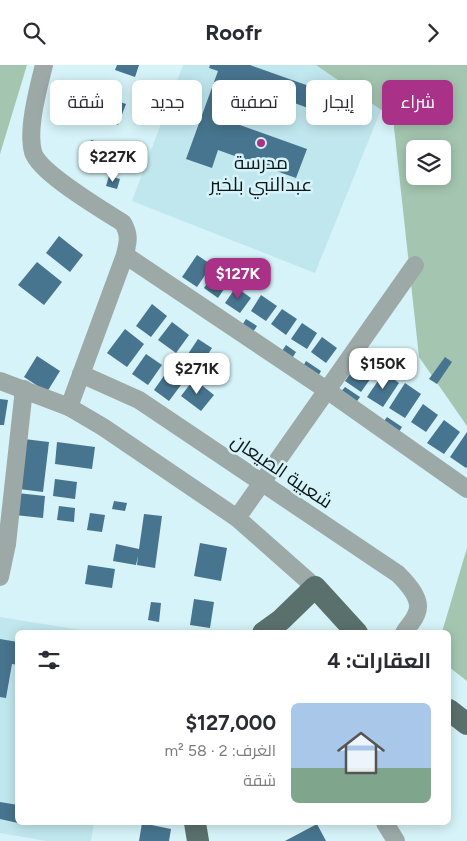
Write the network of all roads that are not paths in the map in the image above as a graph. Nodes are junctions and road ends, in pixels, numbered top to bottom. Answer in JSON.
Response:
{"nodes":[{"id":1,"x":44,"y":65,"type":"edge"},
{"id":2,"x":125,"y":255,"type":"junction"},
{"id":3,"x":415,"y":265,"type":"dead end"},
{"id":4,"x":81,"y":374,"type":"junction"},
{"id":5,"x":0,"y":381,"type":"edge"},
{"id":6,"x":24,"y":389,"type":"junction"},
{"id":7,"x":328,"y":391,"type":"junction"},
{"id":8,"x":69,"y":407,"type":"junction"},
{"id":9,"x":262,"y":484,"type":"junction"},
{"id":10,"x":467,"y":489,"type":"edge"},
{"id":11,"x":237,"y":518,"type":"junction"},
{"id":12,"x":3,"y":544,"type":"edge"},
{"id":13,"x":0,"y":577,"type":"edge"},
{"id":14,"x":315,"y":587,"type":"junction"},
{"id":15,"x":267,"y":630,"type":"edge"},
{"id":16,"x":354,"y":630,"type":"edge"},
{"id":17,"x":406,"y":630,"type":"edge"},
{"id":18,"x":451,"y":712,"type":"edge"},
{"id":19,"x":467,"y":725,"type":"edge"},
{"id":20,"x":195,"y":825,"type":"edge"},
{"id":21,"x":386,"y":825,"type":"edge"},
{"id":22,"x":198,"y":841,"type":"edge"},
{"id":23,"x":396,"y":841,"type":"edge"}],
"edges":[{"from":1,"to":2,"type":"street"},
{"from":2,"to":4,"type":"street"},
{"from":2,"to":7,"type":"street"},
{"from":3,"to":7,"type":"street"},
{"from":4,"to":8,"type":"street"},
{"from":4,"to":9,"type":"street","name":"شعبية الصيعان"},
{"from":5,"to":6,"type":"street"},
{"from":6,"to":8,"type":"street"},
{"from":6,"to":12,"type":"street"},
{"from":7,"to":9,"type":"street"},
{"from":7,"to":10,"type":"street"},
{"from":8,"to":11,"type":"street"},
{"from":9,"to":11,"type":"street"},
{"from":9,"to":17,"type":"street","name":"شعبية الصيعان"},
{"from":11,"to":14,"type":"street"},
{"from":12,"to":13,"type":"street"},
{"from":14,"to":15,"type":"main road"},
{"from":14,"to":16,"type":"main road"},
{"from":18,"to":19,"type":"main road"},
{"from":20,"to":22,"type":"main road"},
{"from":21,"to":23,"type":"street"}]}
